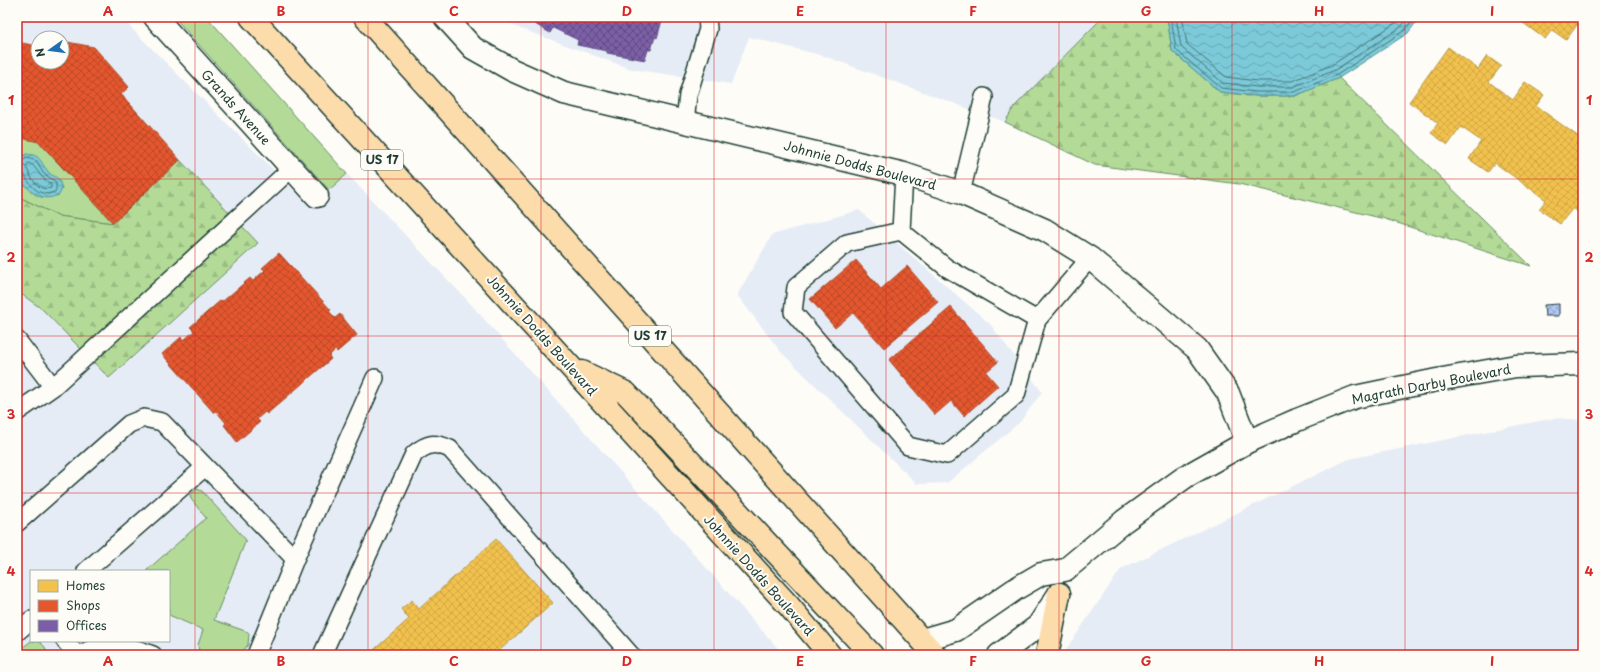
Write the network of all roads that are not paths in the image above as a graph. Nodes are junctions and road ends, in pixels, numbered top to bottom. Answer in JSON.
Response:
{"nodes":[{"id":1,"x":155,"y":17,"type":"edge"},
{"id":2,"x":251,"y":17,"type":"edge"},
{"id":3,"x":365,"y":17,"type":"edge"},
{"id":4,"x":445,"y":17,"type":"edge"},
{"id":5,"x":707,"y":17,"type":"edge"},
{"id":6,"x":984,"y":97,"type":"dead end"},
{"id":7,"x":685,"y":122,"type":"junction"},
{"id":8,"x":292,"y":168,"type":"junction"},
{"id":9,"x":904,"y":174,"type":"junction"},
{"id":10,"x":962,"y":193,"type":"junction"},
{"id":11,"x":317,"y":196,"type":"dead end"},
{"id":12,"x":901,"y":231,"type":"junction"},
{"id":13,"x":1090,"y":258,"type":"junction"},
{"id":14,"x":1037,"y":320,"type":"junction"},
{"id":15,"x":17,"y":340,"type":"edge"},
{"id":16,"x":1583,"y":364,"type":"edge"},
{"id":17,"x":570,"y":366,"type":"junction"},
{"id":18,"x":375,"y":378,"type":"dead end"},
{"id":19,"x":53,"y":387,"type":"junction"},
{"id":20,"x":17,"y":412,"type":"edge"},
{"id":21,"x":1247,"y":442,"type":"junction"},
{"id":22,"x":204,"y":467,"type":"junction"},
{"id":23,"x":17,"y":523,"type":"edge"},
{"id":24,"x":295,"y":559,"type":"junction"},
{"id":25,"x":87,"y":570,"type":"edge"},
{"id":26,"x":1065,"y":570,"type":"junction"},
{"id":27,"x":1059,"y":594,"type":"junction"},
{"id":28,"x":30,"y":621,"type":"edge"},
{"id":29,"x":17,"y":632,"type":"edge"},
{"id":30,"x":66,"y":642,"type":"edge"},
{"id":31,"x":928,"y":647,"type":"edge"},
{"id":32,"x":78,"y":655,"type":"edge"},
{"id":33,"x":153,"y":655,"type":"edge"},
{"id":34,"x":256,"y":655,"type":"edge"},
{"id":35,"x":322,"y":655,"type":"edge"},
{"id":36,"x":631,"y":655,"type":"edge"},
{"id":37,"x":830,"y":655,"type":"edge"},
{"id":38,"x":872,"y":655,"type":"edge"},
{"id":39,"x":999,"y":655,"type":"edge"},
{"id":40,"x":1047,"y":655,"type":"edge"}],
"edges":[{"from":1,"to":8,"type":"street","name":"Grands Avenue"},
{"from":2,"to":17,"type":"highway","name":"Johnnie Dodds Boulevard","number":"US 17"},
{"from":3,"to":31,"type":"highway","number":"US 17"},
{"from":4,"to":7,"type":"street","name":"Johnnie Dodds Boulevard"},
{"from":5,"to":7,"type":"lane"},
{"from":6,"to":10,"type":"lane"},
{"from":7,"to":9,"type":"street","name":"Johnnie Dodds Boulevard"},
{"from":8,"to":11,"type":"street","name":"Grands Avenue"},
{"from":8,"to":19,"type":"lane"},
{"from":9,"to":10,"type":"street","name":"Johnnie Dodds Boulevard"},
{"from":9,"to":12,"type":"lane"},
{"from":10,"to":13,"type":"street","name":"Johnnie Dodds Boulevard"},
{"from":12,"to":14,"type":"lane"},
{"from":12,"to":14,"type":"lane"},
{"from":13,"to":14,"type":"lane"},
{"from":13,"to":21,"type":"street","name":"Johnnie Dodds Boulevard"},
{"from":15,"to":19,"type":"lane"},
{"from":16,"to":21,"type":"street","name":"Magrath Darby Boulevard"},
{"from":17,"to":37,"type":"highway","name":"Johnnie Dodds Boulevard","number":"US 17"},
{"from":17,"to":38,"type":"highway"},
{"from":18,"to":24,"type":"lane"},
{"from":19,"to":20,"type":"lane"},
{"from":21,"to":26,"type":"street","name":"Magrath Darby Boulevard"},
{"from":22,"to":23,"type":"lane"},
{"from":22,"to":24,"type":"lane"},
{"from":22,"to":25,"type":"lane"},
{"from":24,"to":34,"type":"lane"},
{"from":26,"to":27,"type":"street"},
{"from":26,"to":31,"type":"street"},
{"from":27,"to":39,"type":"street"},
{"from":27,"to":40,"type":"highway"},
{"from":28,"to":29,"type":"lane"},
{"from":30,"to":32,"type":"lane"},
{"from":32,"to":33,"type":"lane"},
{"from":35,"to":36,"type":"lane"}]}
